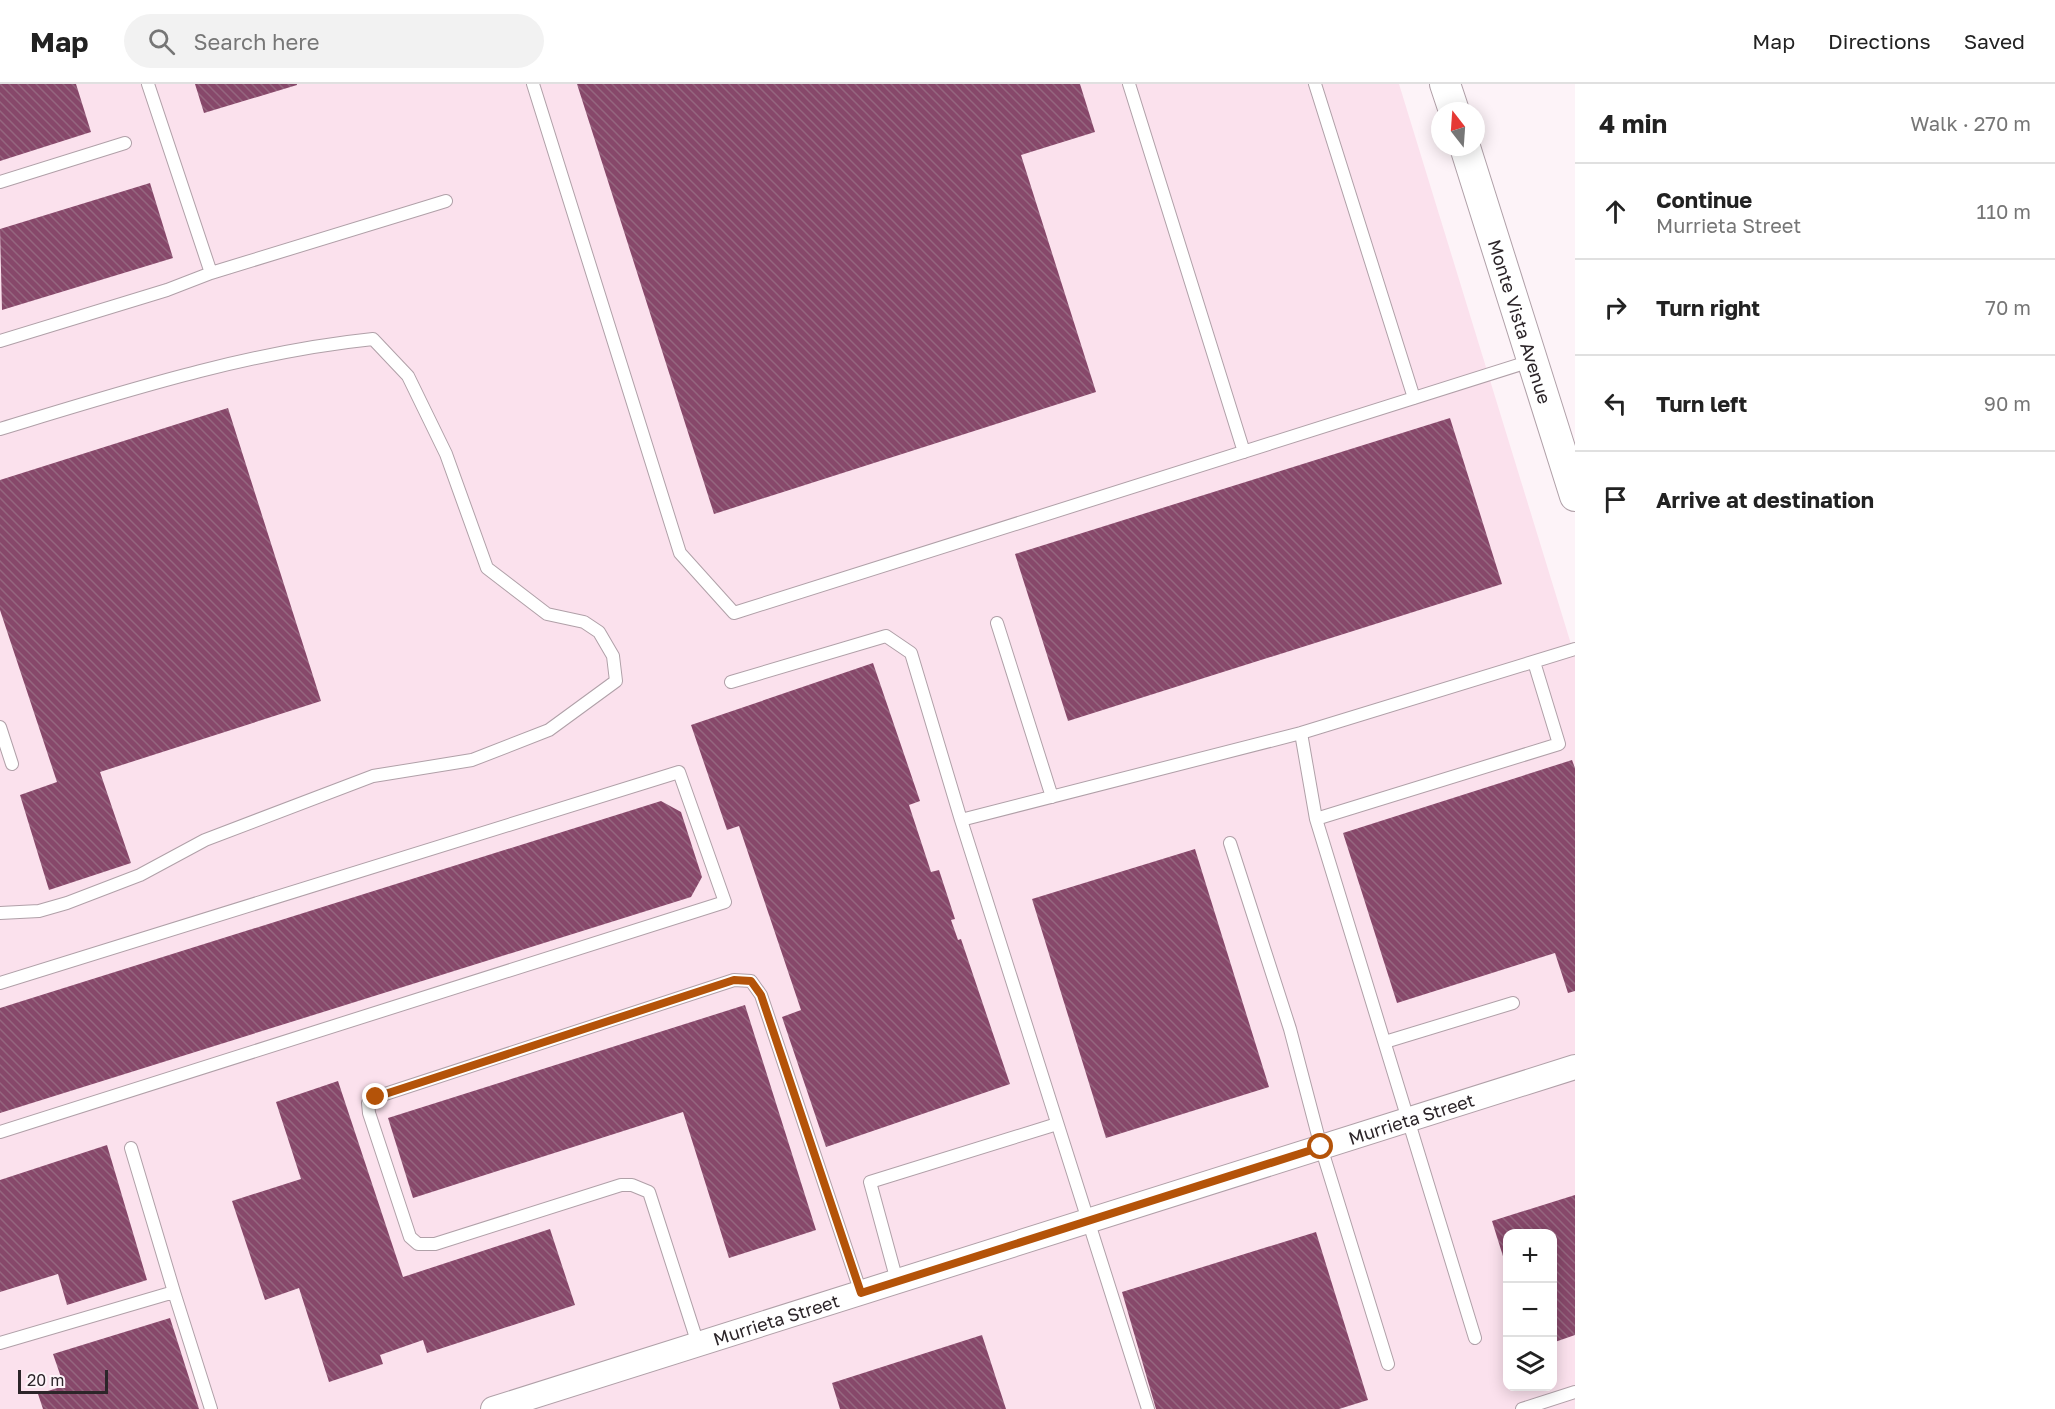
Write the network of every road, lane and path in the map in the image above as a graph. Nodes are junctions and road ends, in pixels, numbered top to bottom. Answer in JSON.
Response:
{"nodes":[{"id":1,"x":148,"y":84,"type":"edge"},
{"id":2,"x":534,"y":84,"type":"edge"},
{"id":3,"x":1129,"y":84,"type":"edge"},
{"id":4,"x":1315,"y":84,"type":"edge"},
{"id":5,"x":1445,"y":84,"type":"edge"},
{"id":6,"x":1451,"y":102,"type":"edge"},
{"id":7,"x":125,"y":143,"type":"dead end"},
{"id":8,"x":1468,"y":156,"type":"edge"},
{"id":9,"x":0,"y":182,"type":"edge"},
{"id":10,"x":446,"y":201,"type":"dead end"},
{"id":11,"x":211,"y":273,"type":"junction"},
{"id":12,"x":0,"y":341,"type":"edge"},
{"id":13,"x":1532,"y":361,"type":"junction"},
{"id":14,"x":1414,"y":398,"type":"junction"},
{"id":15,"x":0,"y":429,"type":"edge"},
{"id":16,"x":1244,"y":452,"type":"junction"},
{"id":17,"x":1575,"y":496,"type":"edge"},
{"id":18,"x":997,"y":623,"type":"dead end"},
{"id":19,"x":1575,"y":649,"type":"edge"},
{"id":20,"x":1534,"y":662,"type":"junction"},
{"id":21,"x":731,"y":682,"type":"dead end"},
{"id":22,"x":0,"y":727,"type":"edge"},
{"id":23,"x":1301,"y":733,"type":"junction"},
{"id":24,"x":12,"y":764,"type":"dead end"},
{"id":25,"x":1052,"y":797,"type":"junction"},
{"id":26,"x":1316,"y":819,"type":"junction"},
{"id":27,"x":961,"y":820,"type":"junction"},
{"id":28,"x":1230,"y":843,"type":"dead end"},
{"id":29,"x":0,"y":913,"type":"edge"},
{"id":30,"x":0,"y":983,"type":"edge"},
{"id":31,"x":1513,"y":1003,"type":"dead end"},
{"id":32,"x":1385,"y":1042,"type":"junction"},
{"id":33,"x":1575,"y":1067,"type":"edge"},
{"id":34,"x":1409,"y":1119,"type":"junction"},
{"id":35,"x":1057,"y":1124,"type":"junction"},
{"id":36,"x":0,"y":1132,"type":"edge"},
{"id":37,"x":1321,"y":1147,"type":"junction"},
{"id":38,"x":131,"y":1148,"type":"dead end"},
{"id":39,"x":1088,"y":1221,"type":"junction"},
{"id":40,"x":897,"y":1281,"type":"junction"},
{"id":41,"x":174,"y":1292,"type":"junction"},
{"id":42,"x":861,"y":1293,"type":"junction"},
{"id":43,"x":1475,"y":1338,"type":"dead end"},
{"id":44,"x":0,"y":1343,"type":"edge"},
{"id":45,"x":698,"y":1344,"type":"junction"},
{"id":46,"x":1388,"y":1364,"type":"dead end"},
{"id":47,"x":1575,"y":1392,"type":"edge"},
{"id":48,"x":211,"y":1409,"type":"edge"},
{"id":49,"x":493,"y":1409,"type":"edge"},
{"id":50,"x":1148,"y":1409,"type":"edge"},
{"id":51,"x":1522,"y":1409,"type":"edge"}],
"edges":[{"from":1,"to":11,"type":"lane"},
{"from":2,"to":16,"type":"lane"},
{"from":3,"to":16,"type":"lane"},
{"from":4,"to":14,"type":"lane"},
{"from":5,"to":6,"type":"street"},
{"from":7,"to":9,"type":"lane"},
{"from":8,"to":13,"type":"street","name":"Monte Vista Avenue"},
{"from":10,"to":11,"type":"lane"},
{"from":11,"to":12,"type":"lane"},
{"from":13,"to":14,"type":"lane"},
{"from":13,"to":17,"type":"street","name":"Monte Vista Avenue"},
{"from":14,"to":16,"type":"lane"},
{"from":15,"to":29,"type":"lane"},
{"from":18,"to":25,"type":"lane"},
{"from":19,"to":20,"type":"lane"},
{"from":20,"to":23,"type":"lane"},
{"from":20,"to":26,"type":"lane"},
{"from":21,"to":27,"type":"lane"},
{"from":22,"to":24,"type":"lane"},
{"from":23,"to":25,"type":"lane"},
{"from":23,"to":26,"type":"lane"},
{"from":25,"to":27,"type":"lane"},
{"from":26,"to":32,"type":"lane"},
{"from":27,"to":35,"type":"lane"},
{"from":28,"to":37,"type":"lane"},
{"from":30,"to":36,"type":"lane"},
{"from":31,"to":32,"type":"lane"},
{"from":32,"to":34,"type":"lane"},
{"from":33,"to":34,"type":"street","name":"Murrieta Street"},
{"from":34,"to":37,"type":"street","name":"Murrieta Street"},
{"from":34,"to":43,"type":"lane"},
{"from":35,"to":39,"type":"lane"},
{"from":35,"to":40,"type":"lane"},
{"from":37,"to":39,"type":"street","name":"Murrieta Street"},
{"from":37,"to":46,"type":"lane"},
{"from":38,"to":41,"type":"lane"},
{"from":39,"to":40,"type":"street","name":"Murrieta Street"},
{"from":39,"to":50,"type":"lane"},
{"from":40,"to":42,"type":"street","name":"Murrieta Street"},
{"from":41,"to":44,"type":"lane"},
{"from":41,"to":48,"type":"lane"},
{"from":42,"to":45,"type":"street","name":"Murrieta Street"},
{"from":42,"to":45,"type":"lane"},
{"from":45,"to":49,"type":"street","name":"Murrieta Street"},
{"from":47,"to":51,"type":"lane"}]}
